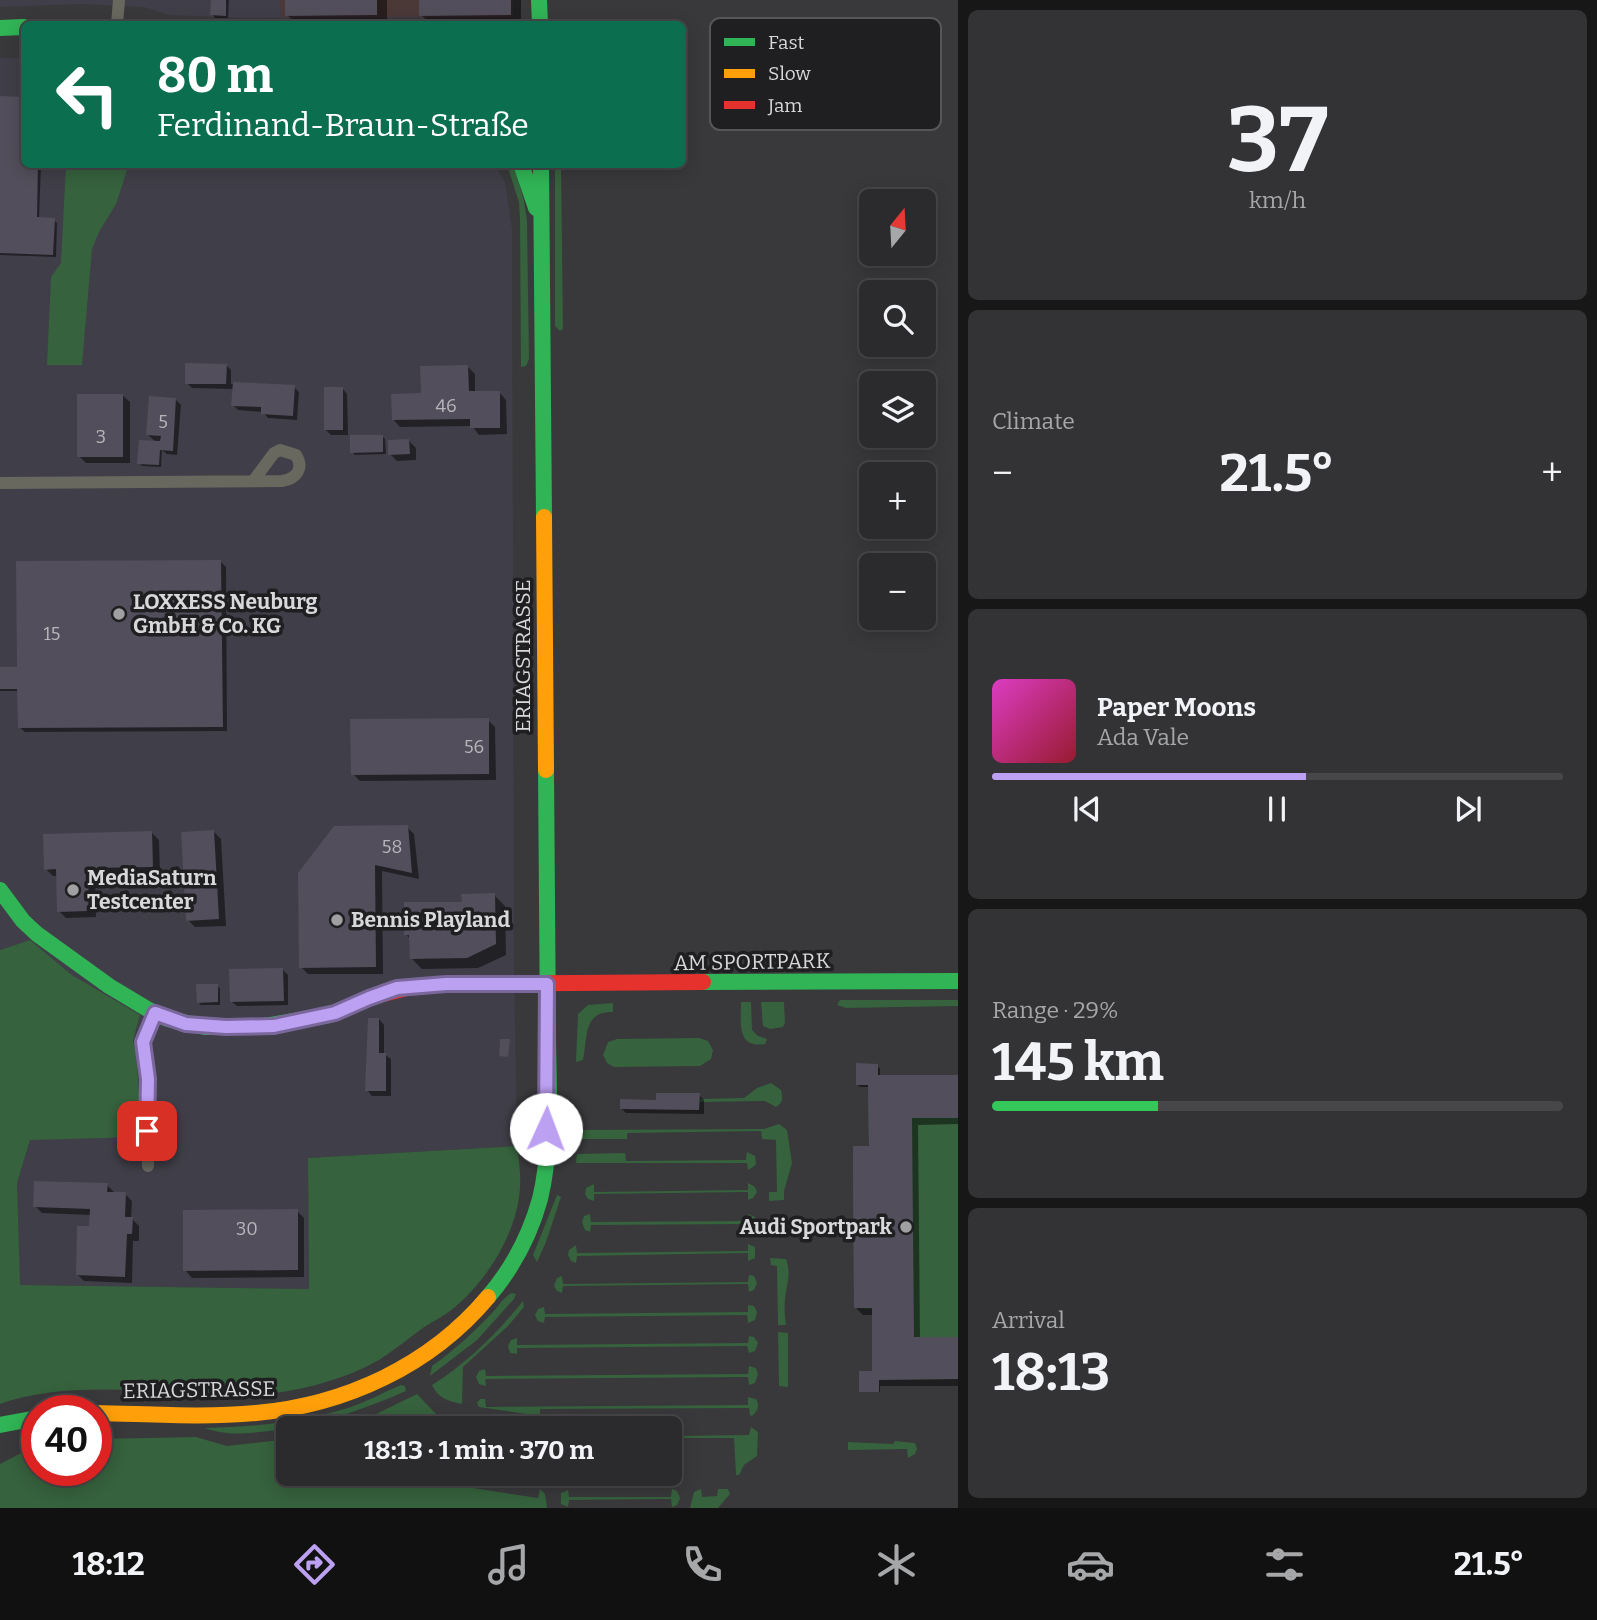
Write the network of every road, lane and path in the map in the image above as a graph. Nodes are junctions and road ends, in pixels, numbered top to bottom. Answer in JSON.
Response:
{"nodes":[{"id":1,"x":119,"y":0,"type":"edge"},
{"id":2,"x":539,"y":0,"type":"edge"},
{"id":3,"x":117,"y":21,"type":"edge"},
{"id":4,"x":540,"y":21,"type":"edge"},
{"id":5,"x":21,"y":27,"type":"edge"},
{"id":6,"x":0,"y":28,"type":"edge"},
{"id":7,"x":522,"y":168,"type":"edge"},
{"id":8,"x":541,"y":168,"type":"edge"},
{"id":9,"x":541,"y":224,"type":"junction"},
{"id":10,"x":254,"y":480,"type":"dead end"},
{"id":11,"x":0,"y":483,"type":"edge"},
{"id":12,"x":0,"y":890,"type":"edge"},
{"id":13,"x":958,"y":981,"type":"edge"},
{"id":14,"x":547,"y":984,"type":"junction"},
{"id":15,"x":155,"y":1013,"type":"junction"},
{"id":16,"x":148,"y":1166,"type":"dead end"},
{"id":17,"x":112,"y":1413,"type":"edge"},
{"id":18,"x":21,"y":1421,"type":"edge"},
{"id":19,"x":0,"y":1425,"type":"edge"},
{"id":20,"x":21,"y":1426,"type":"edge"},
{"id":21,"x":0,"y":1438,"type":"edge"}],
"edges":[{"from":1,"to":3,"type":"street"},
{"from":2,"to":4,"type":"street"},
{"from":5,"to":6,"type":"street"},
{"from":7,"to":9,"type":"street"},
{"from":8,"to":9,"type":"street","name":"ERIAGSTRASSE"},
{"from":9,"to":14,"type":"street","name":"ERIAGSTRASSE"},
{"from":10,"to":11,"type":"street"},
{"from":12,"to":15,"type":"street","name":"AM SPORTPARK"},
{"from":13,"to":14,"type":"street","name":"AM SPORTPARK"},
{"from":14,"to":15,"type":"street","name":"AM SPORTPARK"},
{"from":14,"to":17,"type":"street","name":"ERIAGSTRASSE"},
{"from":15,"to":16,"type":"street"},
{"from":18,"to":19,"type":"street"},
{"from":20,"to":21,"type":"street"}]}
